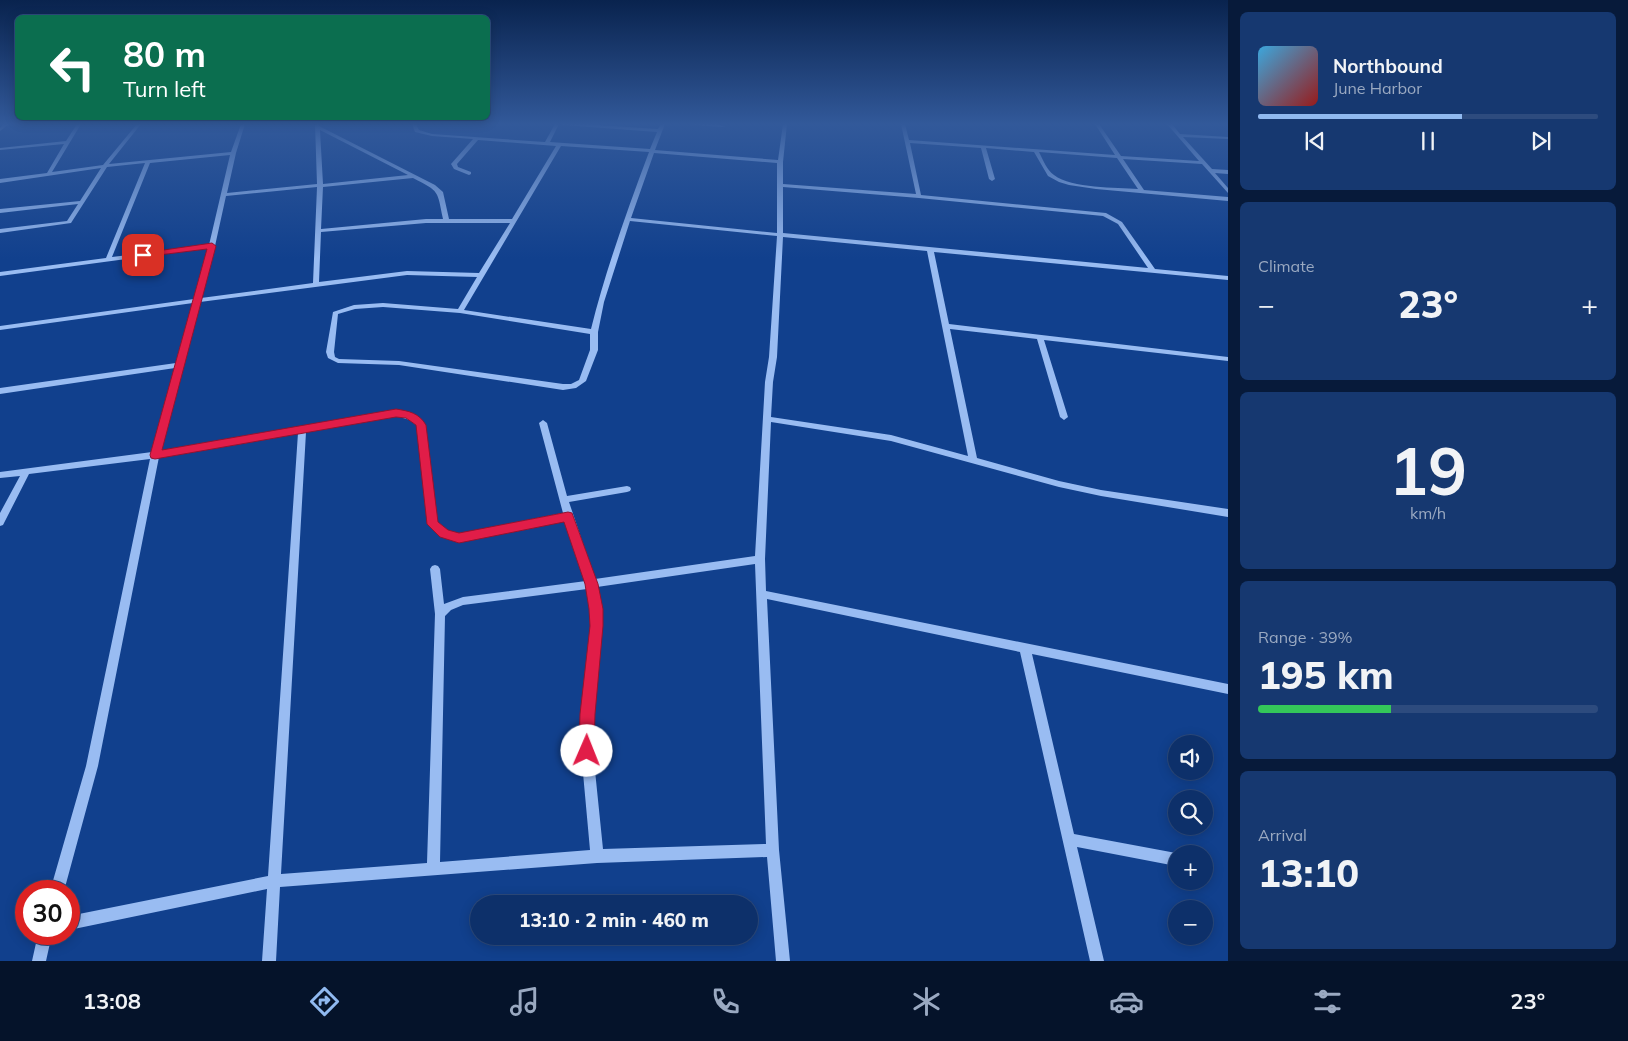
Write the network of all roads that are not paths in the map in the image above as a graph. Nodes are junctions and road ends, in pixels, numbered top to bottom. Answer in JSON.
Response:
{"nodes":[{"id":1,"x":51,"y":169,"type":"edge"},
{"id":2,"x":83,"y":169,"type":"edge"},
{"id":3,"x":104,"y":169,"type":"edge"},
{"id":4,"x":145,"y":169,"type":"edge"},
{"id":5,"x":230,"y":169,"type":"edge"},
{"id":6,"x":319,"y":169,"type":"edge"},
{"id":7,"x":400,"y":169,"type":"edge"},
{"id":8,"x":459,"y":169,"type":"edge"},
{"id":9,"x":544,"y":169,"type":"edge"},
{"id":10,"x":645,"y":169,"type":"edge"},
{"id":11,"x":780,"y":169,"type":"edge"},
{"id":12,"x":914,"y":169,"type":"edge"},
{"id":13,"x":989,"y":169,"type":"edge"},
{"id":14,"x":1046,"y":169,"type":"edge"},
{"id":15,"x":1127,"y":169,"type":"edge"},
{"id":16,"x":1210,"y":171,"type":"joint"},
{"id":17,"x":469,"y":172,"type":"dead end"},
{"id":18,"x":1228,"y":172,"type":"edge"},
{"id":19,"x":49,"y":173,"type":"junction"},
{"id":20,"x":414,"y":176,"type":"junction"},
{"id":21,"x":992,"y":179,"type":"dead end"},
{"id":22,"x":0,"y":181,"type":"edge"},
{"id":23,"x":320,"y":185,"type":"junction"},
{"id":24,"x":781,"y":185,"type":"junction"},
{"id":25,"x":1228,"y":190,"type":"edge"},
{"id":26,"x":1142,"y":191,"type":"junction"},
{"id":27,"x":224,"y":195,"type":"junction"},
{"id":28,"x":919,"y":196,"type":"junction"},
{"id":29,"x":1228,"y":199,"type":"edge"},
{"id":30,"x":82,"y":202,"type":"junction"},
{"id":31,"x":0,"y":211,"type":"edge"},
{"id":32,"x":627,"y":219,"type":"junction"},
{"id":33,"x":446,"y":220,"type":"junction"},
{"id":34,"x":512,"y":221,"type":"junction"},
{"id":35,"x":0,"y":231,"type":"edge"},
{"id":36,"x":318,"y":231,"type":"junction"},
{"id":37,"x":780,"y":235,"type":"junction"},
{"id":38,"x":212,"y":246,"type":"junction"},
{"id":39,"x":930,"y":249,"type":"junction"},
{"id":40,"x":108,"y":260,"type":"junction"},
{"id":41,"x":1152,"y":270,"type":"junction"},
{"id":42,"x":0,"y":274,"type":"edge"},
{"id":43,"x":480,"y":275,"type":"junction"},
{"id":44,"x":1228,"y":278,"type":"edge"},
{"id":45,"x":316,"y":285,"type":"junction"},
{"id":46,"x":198,"y":300,"type":"junction"},
{"id":47,"x":460,"y":311,"type":"junction"},
{"id":48,"x":946,"y":326,"type":"junction"},
{"id":49,"x":0,"y":328,"type":"edge"},
{"id":50,"x":594,"y":332,"type":"junction"},
{"id":51,"x":1040,"y":337,"type":"junction"},
{"id":52,"x":1228,"y":359,"type":"edge"},
{"id":53,"x":180,"y":365,"type":"junction"},
{"id":54,"x":0,"y":390,"type":"edge"},
{"id":55,"x":1064,"y":417,"type":"dead end"},
{"id":56,"x":767,"y":420,"type":"junction"},
{"id":57,"x":543,"y":423,"type":"dead end"},
{"id":58,"x":302,"y":430,"type":"junction"},
{"id":59,"x":155,"y":455,"type":"junction"},
{"id":60,"x":973,"y":461,"type":"junction"},
{"id":61,"x":26,"y":472,"type":"junction"},
{"id":62,"x":0,"y":475,"type":"edge"},
{"id":63,"x":627,"y":489,"type":"dead end"},
{"id":64,"x":564,"y":500,"type":"junction"},
{"id":65,"x":1228,"y":514,"type":"edge"},
{"id":66,"x":568,"y":516,"type":"junction"},
{"id":67,"x":0,"y":522,"type":"edge"},
{"id":68,"x":760,"y":559,"type":"junction"},
{"id":69,"x":435,"y":569,"type":"dead end"},
{"id":70,"x":592,"y":584,"type":"junction"},
{"id":71,"x":762,"y":594,"type":"junction"},
{"id":72,"x":440,"y":614,"type":"junction"},
{"id":73,"x":1025,"y":648,"type":"junction"},
{"id":74,"x":1228,"y":689,"type":"edge"},
{"id":75,"x":1069,"y":839,"type":"junction"},
{"id":76,"x":773,"y":850,"type":"junction"},
{"id":77,"x":597,"y":856,"type":"junction"},
{"id":78,"x":1168,"y":858,"type":"edge"},
{"id":79,"x":433,"y":869,"type":"junction"},
{"id":80,"x":60,"y":880,"type":"edge"},
{"id":81,"x":275,"y":881,"type":"junction"},
{"id":82,"x":80,"y":921,"type":"edge"},
{"id":83,"x":43,"y":945,"type":"edge"},
{"id":84,"x":39,"y":961,"type":"edge"},
{"id":85,"x":269,"y":961,"type":"edge"},
{"id":86,"x":783,"y":961,"type":"edge"},
{"id":87,"x":1097,"y":961,"type":"edge"}],
"edges":[{"from":1,"to":19,"type":"street"},
{"from":2,"to":19,"type":"street"},
{"from":3,"to":30,"type":"street"},
{"from":4,"to":40,"type":"street"},
{"from":5,"to":27,"type":"street"},
{"from":6,"to":23,"type":"street"},
{"from":7,"to":20,"type":"street"},
{"from":8,"to":17,"type":"street"},
{"from":9,"to":34,"type":"street"},
{"from":10,"to":32,"type":"street"},
{"from":11,"to":24,"type":"street"},
{"from":12,"to":28,"type":"street"},
{"from":13,"to":21,"type":"street"},
{"from":14,"to":26,"type":"street"},
{"from":15,"to":26,"type":"street"},
{"from":16,"to":18,"type":"street"},
{"from":16,"to":25,"type":"street"},
{"from":19,"to":22,"type":"street"},
{"from":20,"to":23,"type":"street"},
{"from":20,"to":33,"type":"street"},
{"from":23,"to":27,"type":"street"},
{"from":23,"to":36,"type":"street"},
{"from":24,"to":28,"type":"street"},
{"from":24,"to":37,"type":"street"},
{"from":26,"to":29,"type":"street"},
{"from":27,"to":38,"type":"street"},
{"from":28,"to":41,"type":"street"},
{"from":30,"to":31,"type":"street"},
{"from":30,"to":35,"type":"street"},
{"from":32,"to":37,"type":"street"},
{"from":32,"to":50,"type":"street"},
{"from":33,"to":34,"type":"street"},
{"from":33,"to":36,"type":"street"},
{"from":34,"to":43,"type":"street"},
{"from":36,"to":45,"type":"street"},
{"from":37,"to":39,"type":"street"},
{"from":37,"to":56,"type":"street"},
{"from":38,"to":40,"type":"street"},
{"from":38,"to":46,"type":"street"},
{"from":39,"to":41,"type":"street"},
{"from":39,"to":48,"type":"street"},
{"from":40,"to":42,"type":"street"},
{"from":41,"to":44,"type":"street"},
{"from":43,"to":45,"type":"street"},
{"from":43,"to":47,"type":"street"},
{"from":45,"to":46,"type":"street"},
{"from":46,"to":49,"type":"street"},
{"from":46,"to":53,"type":"street"},
{"from":47,"to":50,"type":"street"},
{"from":47,"to":50,"type":"street"},
{"from":48,"to":51,"type":"street"},
{"from":48,"to":60,"type":"street"},
{"from":51,"to":52,"type":"street"},
{"from":51,"to":55,"type":"street"},
{"from":53,"to":54,"type":"street"},
{"from":53,"to":59,"type":"street"},
{"from":56,"to":60,"type":"street"},
{"from":56,"to":68,"type":"street"},
{"from":57,"to":64,"type":"street"},
{"from":58,"to":59,"type":"street"},
{"from":58,"to":66,"type":"street"},
{"from":58,"to":81,"type":"street"},
{"from":59,"to":61,"type":"street"},
{"from":59,"to":80,"type":"street"},
{"from":60,"to":65,"type":"street"},
{"from":61,"to":62,"type":"street"},
{"from":61,"to":67,"type":"street"},
{"from":63,"to":64,"type":"street"},
{"from":64,"to":66,"type":"street"},
{"from":66,"to":70,"type":"street"},
{"from":68,"to":70,"type":"street"},
{"from":68,"to":71,"type":"street"},
{"from":69,"to":72,"type":"street"},
{"from":70,"to":72,"type":"street"},
{"from":70,"to":77,"type":"street"},
{"from":71,"to":73,"type":"street"},
{"from":71,"to":76,"type":"street"},
{"from":72,"to":79,"type":"street"},
{"from":73,"to":74,"type":"street"},
{"from":73,"to":75,"type":"street"},
{"from":75,"to":78,"type":"street"},
{"from":75,"to":87,"type":"street"},
{"from":76,"to":77,"type":"street"},
{"from":76,"to":86,"type":"street"},
{"from":77,"to":79,"type":"street"},
{"from":79,"to":81,"type":"street"},
{"from":81,"to":82,"type":"street"},
{"from":81,"to":85,"type":"street"},
{"from":83,"to":84,"type":"street"}]}
